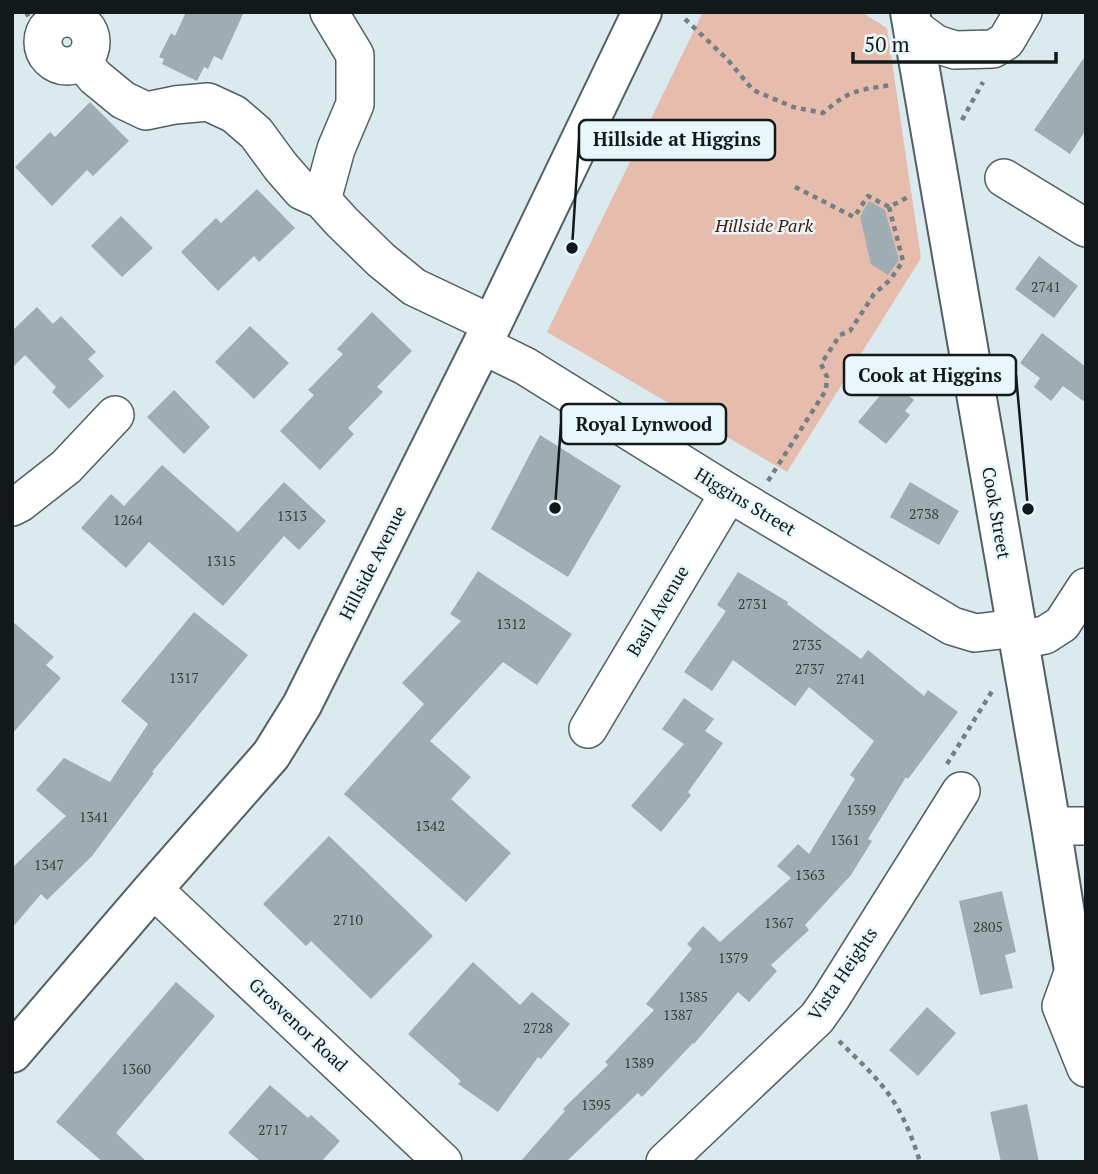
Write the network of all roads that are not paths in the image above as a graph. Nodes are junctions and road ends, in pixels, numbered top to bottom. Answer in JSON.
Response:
{"nodes":[{"id":1,"x":330,"y":12,"type":"edge"},
{"id":2,"x":642,"y":12,"type":"edge"},
{"id":3,"x":912,"y":20,"type":"edge"},
{"id":4,"x":1015,"y":26,"type":"edge"},
{"id":5,"x":35,"y":28,"type":"edge"},
{"id":6,"x":1004,"y":178,"type":"dead end"},
{"id":7,"x":323,"y":200,"type":"junction"},
{"id":8,"x":1086,"y":228,"type":"edge"},
{"id":9,"x":487,"y":335,"type":"junction"},
{"id":10,"x":115,"y":415,"type":"dead end"},
{"id":11,"x":741,"y":500,"type":"junction"},
{"id":12,"x":12,"y":507,"type":"edge"},
{"id":13,"x":1086,"y":587,"type":"edge"},
{"id":14,"x":1017,"y":634,"type":"junction"},
{"id":15,"x":588,"y":729,"type":"dead end"},
{"id":16,"x":952,"y":780,"type":"road end"},
{"id":17,"x":1068,"y":826,"type":"edge"},
{"id":18,"x":153,"y":889,"type":"junction"},
{"id":19,"x":1074,"y":970,"type":"junction"},
{"id":20,"x":1086,"y":1012,"type":"edge"},
{"id":21,"x":12,"y":1052,"type":"edge"},
{"id":22,"x":1086,"y":1069,"type":"edge"},
{"id":23,"x":443,"y":1162,"type":"edge"},
{"id":24,"x":665,"y":1162,"type":"edge"}],
"edges":[{"from":1,"to":7,"type":"street"},
{"from":2,"to":9,"type":"main road","name":"Hillside Avenue"},
{"from":3,"to":4,"type":"street"},
{"from":3,"to":14,"type":"main road","name":"Cook Street"},
{"from":5,"to":7,"type":"street","name":"Higgins Street"},
{"from":6,"to":8,"type":"street"},
{"from":7,"to":9,"type":"street","name":"Higgins Street"},
{"from":9,"to":11,"type":"street","name":"Higgins Street"},
{"from":9,"to":18,"type":"main road","name":"Hillside Avenue"},
{"from":10,"to":12,"type":"street"},
{"from":11,"to":14,"type":"street","name":"Higgins Street"},
{"from":11,"to":15,"type":"street","name":"Basil Avenue"},
{"from":13,"to":14,"type":"street"},
{"from":14,"to":17,"type":"main road","name":"Cook Street"},
{"from":16,"to":24,"type":"street","name":"Vista Heights"},
{"from":17,"to":19,"type":"main road","name":"Cook Street"},
{"from":18,"to":21,"type":"main road","name":"Hillside Avenue"},
{"from":18,"to":23,"type":"street","name":"Grosvenor Road"},
{"from":19,"to":20,"type":"main road","name":"Cook Street"},
{"from":19,"to":22,"type":"street"}]}
